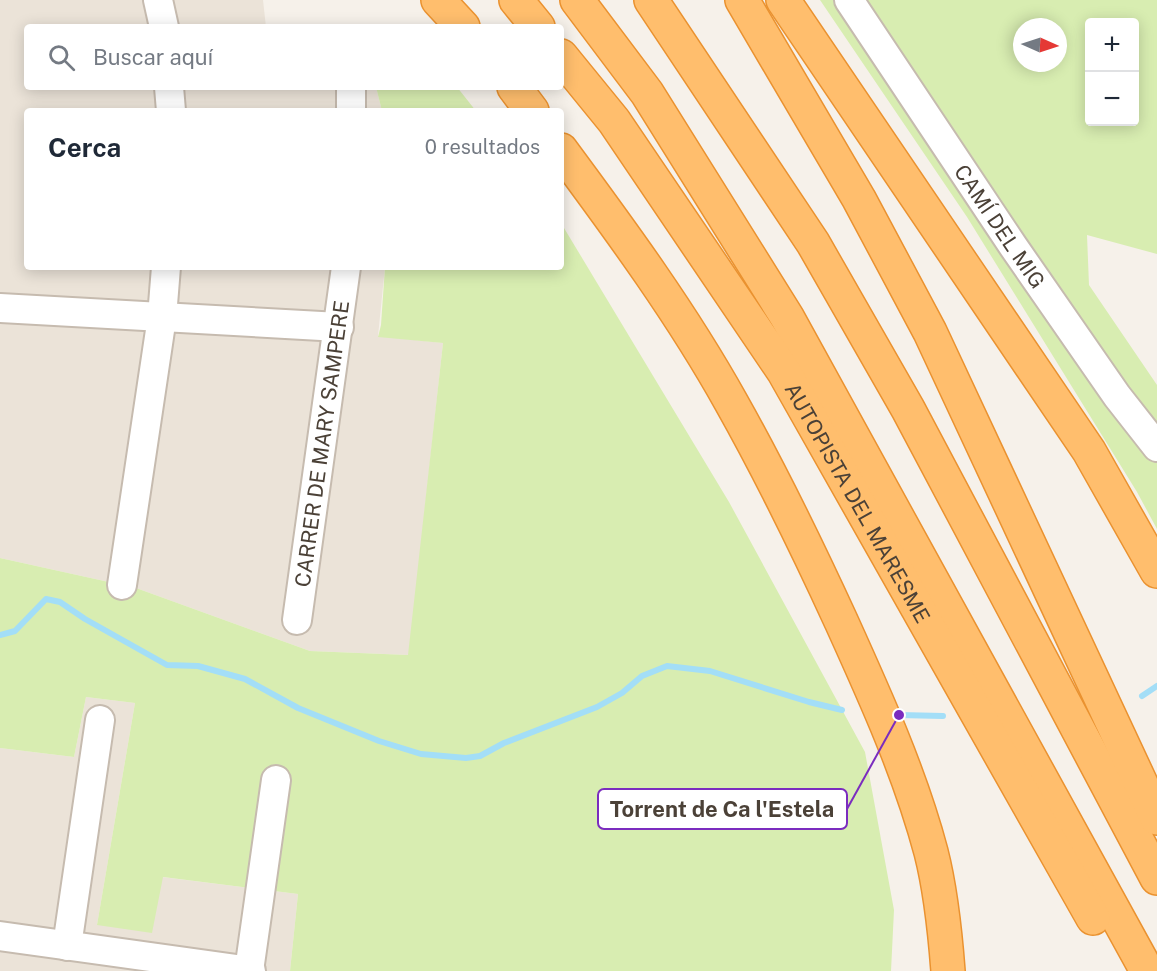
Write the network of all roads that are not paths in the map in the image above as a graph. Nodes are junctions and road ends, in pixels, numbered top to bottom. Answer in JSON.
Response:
{"nodes":[{"id":1,"x":158,"y":0,"type":"edge"},
{"id":2,"x":438,"y":0,"type":"edge"},
{"id":3,"x":516,"y":0,"type":"edge"},
{"id":4,"x":577,"y":0,"type":"edge"},
{"id":5,"x":651,"y":0,"type":"edge"},
{"id":6,"x":742,"y":0,"type":"edge"},
{"id":7,"x":749,"y":0,"type":"edge"},
{"id":8,"x":783,"y":0,"type":"edge"},
{"id":9,"x":849,"y":0,"type":"edge"},
{"id":10,"x":163,"y":24,"type":"edge"},
{"id":11,"x":460,"y":24,"type":"edge"},
{"id":12,"x":536,"y":24,"type":"edge"},
{"id":13,"x":774,"y":52,"type":"junction"},
{"id":14,"x":564,"y":60,"type":"edge"},
{"id":15,"x":169,"y":90,"type":"edge"},
{"id":16,"x":351,"y":90,"type":"edge"},
{"id":17,"x":516,"y":90,"type":"edge"},
{"id":18,"x":171,"y":108,"type":"edge"},
{"id":19,"x":351,"y":108,"type":"edge"},
{"id":20,"x":530,"y":108,"type":"edge"},
{"id":21,"x":564,"y":154,"type":"edge"},
{"id":22,"x":166,"y":270,"type":"edge"},
{"id":23,"x":346,"y":270,"type":"edge"},
{"id":24,"x":0,"y":308,"type":"edge"},
{"id":25,"x":162,"y":317,"type":"junction"},
{"id":26,"x":339,"y":327,"type":"junction"},
{"id":27,"x":1157,"y":447,"type":"edge"},
{"id":28,"x":1157,"y":571,"type":"edge"},
{"id":29,"x":122,"y":585,"type":"dead end"},
{"id":30,"x":297,"y":620,"type":"dead end"},
{"id":31,"x":100,"y":720,"type":"dead end"},
{"id":32,"x":276,"y":780,"type":"dead end"},
{"id":33,"x":1157,"y":818,"type":"edge"},
{"id":34,"x":1157,"y":878,"type":"edge"},
{"id":35,"x":0,"y":936,"type":"edge"},
{"id":36,"x":67,"y":946,"type":"junction"},
{"id":37,"x":249,"y":971,"type":"edge"},
{"id":38,"x":948,"y":971,"type":"edge"},
{"id":39,"x":1123,"y":971,"type":"edge"},
{"id":40,"x":1147,"y":971,"type":"edge"}],
"edges":[{"from":1,"to":10,"type":"street"},
{"from":2,"to":11,"type":"highway"},
{"from":3,"to":12,"type":"highway"},
{"from":4,"to":40,"type":"highway"},
{"from":5,"to":34,"type":"highway"},
{"from":6,"to":13,"type":"highway"},
{"from":7,"to":13,"type":"highway"},
{"from":8,"to":28,"type":"highway"},
{"from":9,"to":27,"type":"street","name":"CAMÍ DEL MIG"},
{"from":13,"to":33,"type":"highway"},
{"from":14,"to":39,"type":"highway","name":"AUTOPISTA DEL MARESME"},
{"from":15,"to":18,"type":"street"},
{"from":16,"to":19,"type":"street"},
{"from":17,"to":20,"type":"highway"},
{"from":21,"to":38,"type":"highway"},
{"from":22,"to":25,"type":"street"},
{"from":23,"to":26,"type":"street","name":"CARRER DE MARY SAMPERE"},
{"from":24,"to":25,"type":"street"},
{"from":25,"to":26,"type":"street"},
{"from":25,"to":29,"type":"street"},
{"from":26,"to":30,"type":"street","name":"CARRER DE MARY SAMPERE"},
{"from":31,"to":36,"type":"street"},
{"from":32,"to":37,"type":"street"},
{"from":35,"to":36,"type":"street"},
{"from":36,"to":37,"type":"street"}]}
